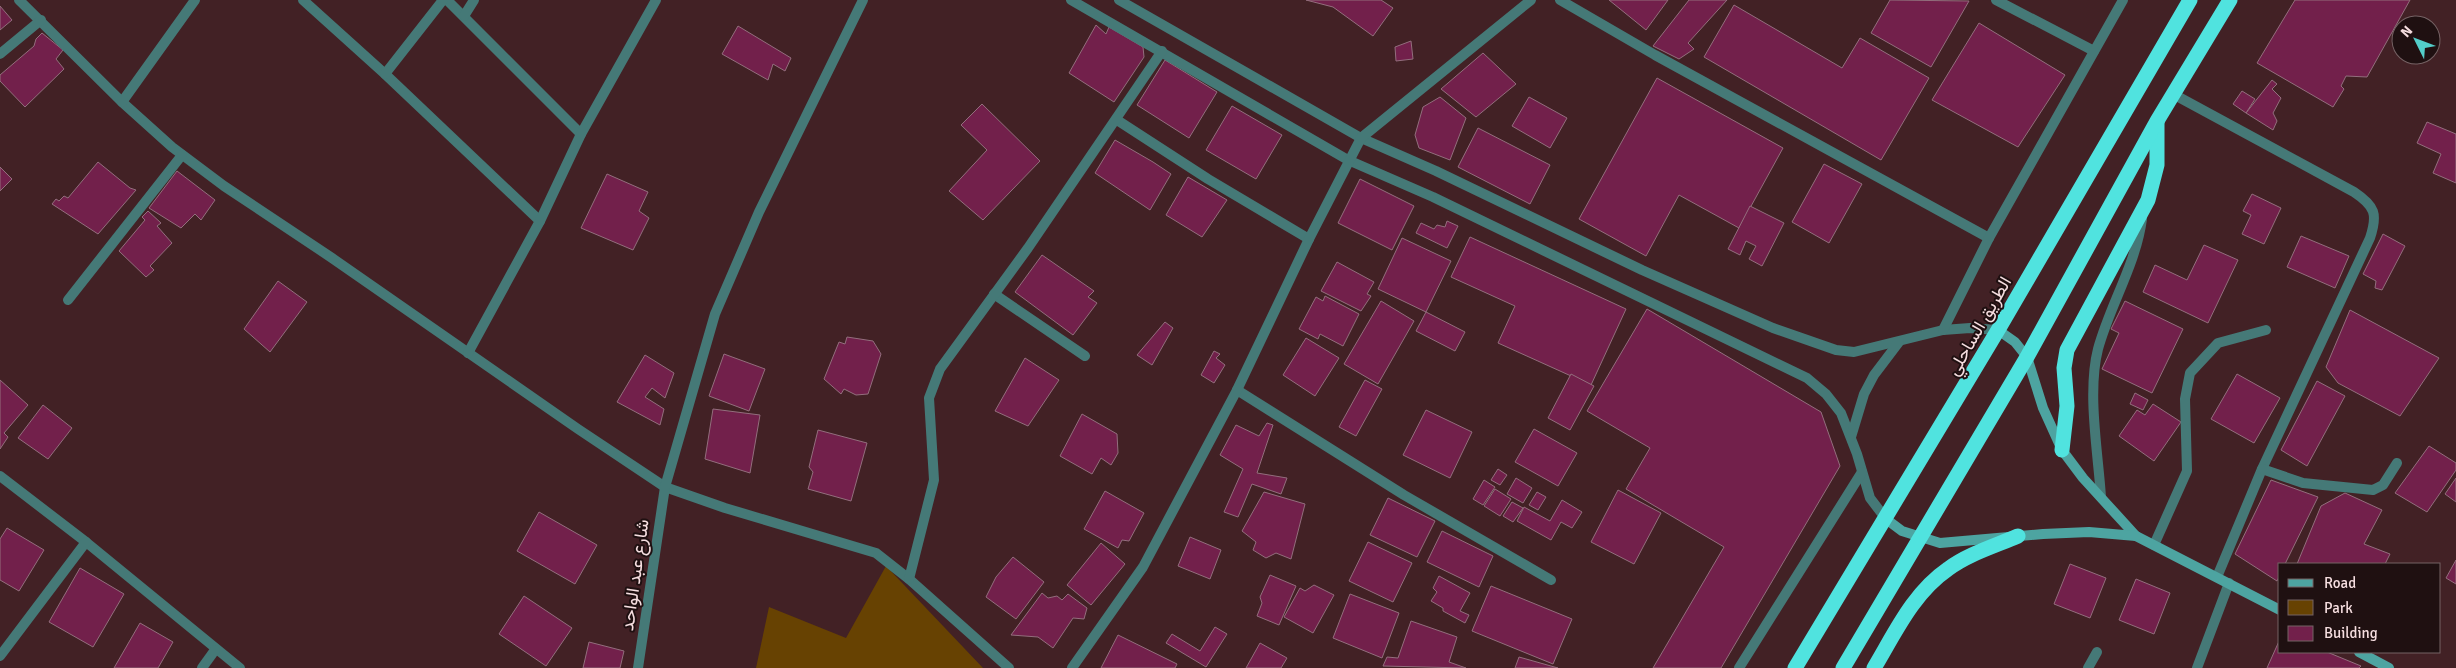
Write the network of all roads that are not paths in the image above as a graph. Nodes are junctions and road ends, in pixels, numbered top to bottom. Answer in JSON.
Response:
{"nodes":[{"id":1,"x":19,"y":0,"type":"edge"},
{"id":2,"x":195,"y":0,"type":"edge"},
{"id":3,"x":303,"y":0,"type":"edge"},
{"id":4,"x":445,"y":0,"type":"edge"},
{"id":5,"x":474,"y":0,"type":"edge"},
{"id":6,"x":656,"y":0,"type":"edge"},
{"id":7,"x":863,"y":0,"type":"edge"},
{"id":8,"x":1071,"y":0,"type":"edge"},
{"id":9,"x":1119,"y":0,"type":"edge"},
{"id":10,"x":1531,"y":0,"type":"edge"},
{"id":11,"x":1560,"y":0,"type":"edge"},
{"id":12,"x":1996,"y":0,"type":"edge"},
{"id":13,"x":2123,"y":0,"type":"edge"},
{"id":14,"x":2190,"y":0,"type":"edge"},
{"id":15,"x":2230,"y":0,"type":"edge"},
{"id":16,"x":464,"y":16,"type":"junction"},
{"id":17,"x":41,"y":20,"type":"junction"},
{"id":18,"x":1162,"y":51,"type":"junction"},
{"id":19,"x":2094,"y":51,"type":"junction"},
{"id":20,"x":0,"y":54,"type":"edge"},
{"id":21,"x":385,"y":74,"type":"junction"},
{"id":22,"x":2174,"y":94,"type":"junction"},
{"id":23,"x":122,"y":102,"type":"junction"},
{"id":24,"x":1117,"y":120,"type":"junction"},
{"id":25,"x":2157,"y":121,"type":"junction"},
{"id":26,"x":581,"y":134,"type":"junction"},
{"id":27,"x":1361,"y":138,"type":"junction"},
{"id":28,"x":182,"y":155,"type":"junction"},
{"id":29,"x":1348,"y":160,"type":"junction"},
{"id":30,"x":2143,"y":212,"type":"junction"},
{"id":31,"x":540,"y":221,"type":"junction"},
{"id":32,"x":1989,"y":238,"type":"junction"},
{"id":33,"x":1309,"y":239,"type":"junction"},
{"id":34,"x":994,"y":294,"type":"junction"},
{"id":35,"x":68,"y":300,"type":"dead end"},
{"id":36,"x":1943,"y":330,"type":"junction"},
{"id":37,"x":1998,"y":330,"type":"junction"},
{"id":38,"x":2266,"y":330,"type":"dead end"},
{"id":39,"x":1899,"y":342,"type":"junction"},
{"id":40,"x":468,"y":353,"type":"junction"},
{"id":41,"x":1084,"y":356,"type":"dead end"},
{"id":42,"x":2027,"y":357,"type":"junction"},
{"id":43,"x":1237,"y":390,"type":"junction"},
{"id":44,"x":1851,"y":437,"type":"junction"},
{"id":45,"x":2062,"y":450,"type":"junction"},
{"id":46,"x":2397,"y":463,"type":"dead end"},
{"id":47,"x":2262,"y":469,"type":"junction"},
{"id":48,"x":1862,"y":472,"type":"junction"},
{"id":49,"x":0,"y":476,"type":"edge"},
{"id":50,"x":665,"y":487,"type":"junction"},
{"id":51,"x":2101,"y":497,"type":"junction"},
{"id":52,"x":1886,"y":519,"type":"junction"},
{"id":53,"x":2018,"y":536,"type":"junction"},
{"id":54,"x":2136,"y":536,"type":"junction"},
{"id":55,"x":1920,"y":538,"type":"junction"},
{"id":56,"x":86,"y":542,"type":"junction"},
{"id":57,"x":2154,"y":545,"type":"junction"},
{"id":58,"x":2217,"y":576,"type":"junction"},
{"id":59,"x":909,"y":579,"type":"junction"},
{"id":60,"x":1551,"y":580,"type":"dead end"},
{"id":61,"x":2229,"y":583,"type":"junction"},
{"id":62,"x":2278,"y":609,"type":"edge"},
{"id":63,"x":215,"y":650,"type":"junction"},
{"id":64,"x":2097,"y":652,"type":"dead end"},
{"id":65,"x":2361,"y":653,"type":"edge"},
{"id":66,"x":0,"y":656,"type":"edge"},
{"id":67,"x":2199,"y":667,"type":"edge"},
{"id":68,"x":202,"y":668,"type":"edge"},
{"id":69,"x":240,"y":668,"type":"edge"},
{"id":70,"x":638,"y":668,"type":"edge"},
{"id":71,"x":1009,"y":668,"type":"edge"},
{"id":72,"x":1072,"y":668,"type":"edge"},
{"id":73,"x":1739,"y":668,"type":"edge"},
{"id":74,"x":1795,"y":668,"type":"edge"},
{"id":75,"x":1843,"y":668,"type":"edge"},
{"id":76,"x":1874,"y":668,"type":"edge"},
{"id":77,"x":2088,"y":668,"type":"edge"},
{"id":78,"x":2389,"y":668,"type":"edge"}],
"edges":[{"from":1,"to":17,"type":"street"},
{"from":2,"to":23,"type":"street"},
{"from":3,"to":21,"type":"street"},
{"from":4,"to":16,"type":"street"},
{"from":4,"to":21,"type":"street"},
{"from":5,"to":16,"type":"street"},
{"from":6,"to":26,"type":"street"},
{"from":7,"to":50,"type":"street","name":"شارع عبد الواحد"},
{"from":8,"to":18,"type":"street"},
{"from":9,"to":27,"type":"street"},
{"from":10,"to":27,"type":"street"},
{"from":11,"to":32,"type":"street"},
{"from":12,"to":19,"type":"street"},
{"from":13,"to":19,"type":"street"},
{"from":14,"to":37,"type":"highway","name":"الطريق الساحلي"},
{"from":15,"to":22,"type":"highway"},
{"from":16,"to":26,"type":"street"},
{"from":17,"to":20,"type":"street"},
{"from":17,"to":23,"type":"street"},
{"from":18,"to":24,"type":"street"},
{"from":18,"to":29,"type":"street"},
{"from":19,"to":32,"type":"street"},
{"from":21,"to":31,"type":"street"},
{"from":22,"to":25,"type":"highway"},
{"from":22,"to":47,"type":"street"},
{"from":23,"to":28,"type":"street"},
{"from":24,"to":33,"type":"street"},
{"from":24,"to":34,"type":"street"},
{"from":25,"to":30,"type":"highway"},
{"from":25,"to":42,"type":"highway"},
{"from":26,"to":31,"type":"street"},
{"from":27,"to":29,"type":"street"},
{"from":27,"to":39,"type":"street"},
{"from":28,"to":35,"type":"street"},
{"from":28,"to":40,"type":"street"},
{"from":29,"to":33,"type":"street"},
{"from":29,"to":44,"type":"street"},
{"from":30,"to":45,"type":"highway"},
{"from":30,"to":51,"type":"street"},
{"from":31,"to":40,"type":"street"},
{"from":32,"to":36,"type":"street"},
{"from":33,"to":43,"type":"street"},
{"from":34,"to":41,"type":"street"},
{"from":34,"to":59,"type":"street"},
{"from":36,"to":37,"type":"street"},
{"from":36,"to":39,"type":"street"},
{"from":37,"to":42,"type":"street"},
{"from":37,"to":52,"type":"highway","name":"الطريق الساحلي"},
{"from":38,"to":57,"type":"street"},
{"from":39,"to":44,"type":"street"},
{"from":40,"to":50,"type":"street"},
{"from":42,"to":45,"type":"street"},
{"from":42,"to":55,"type":"highway"},
{"from":43,"to":60,"type":"street"},
{"from":43,"to":72,"type":"street"},
{"from":44,"to":48,"type":"street"},
{"from":45,"to":51,"type":"street"},
{"from":46,"to":47,"type":"street"},
{"from":47,"to":58,"type":"street"},
{"from":48,"to":52,"type":"street"},
{"from":48,"to":73,"type":"street"},
{"from":49,"to":56,"type":"street"},
{"from":50,"to":59,"type":"street"},
{"from":50,"to":70,"type":"street","name":"شارع عبد الواحد"},
{"from":51,"to":54,"type":"street"},
{"from":52,"to":55,"type":"street"},
{"from":52,"to":74,"type":"highway","name":"الطريق الساحلي"},
{"from":53,"to":54,"type":"street"},
{"from":53,"to":55,"type":"street"},
{"from":53,"to":76,"type":"highway"},
{"from":54,"to":57,"type":"street"},
{"from":55,"to":75,"type":"highway"},
{"from":56,"to":63,"type":"street"},
{"from":56,"to":66,"type":"street"},
{"from":57,"to":58,"type":"street"},
{"from":58,"to":61,"type":"street"},
{"from":59,"to":71,"type":"street"},
{"from":61,"to":62,"type":"street"},
{"from":61,"to":67,"type":"street"},
{"from":63,"to":68,"type":"street"},
{"from":63,"to":69,"type":"street"},
{"from":64,"to":77,"type":"street"},
{"from":65,"to":78,"type":"street"}]}
